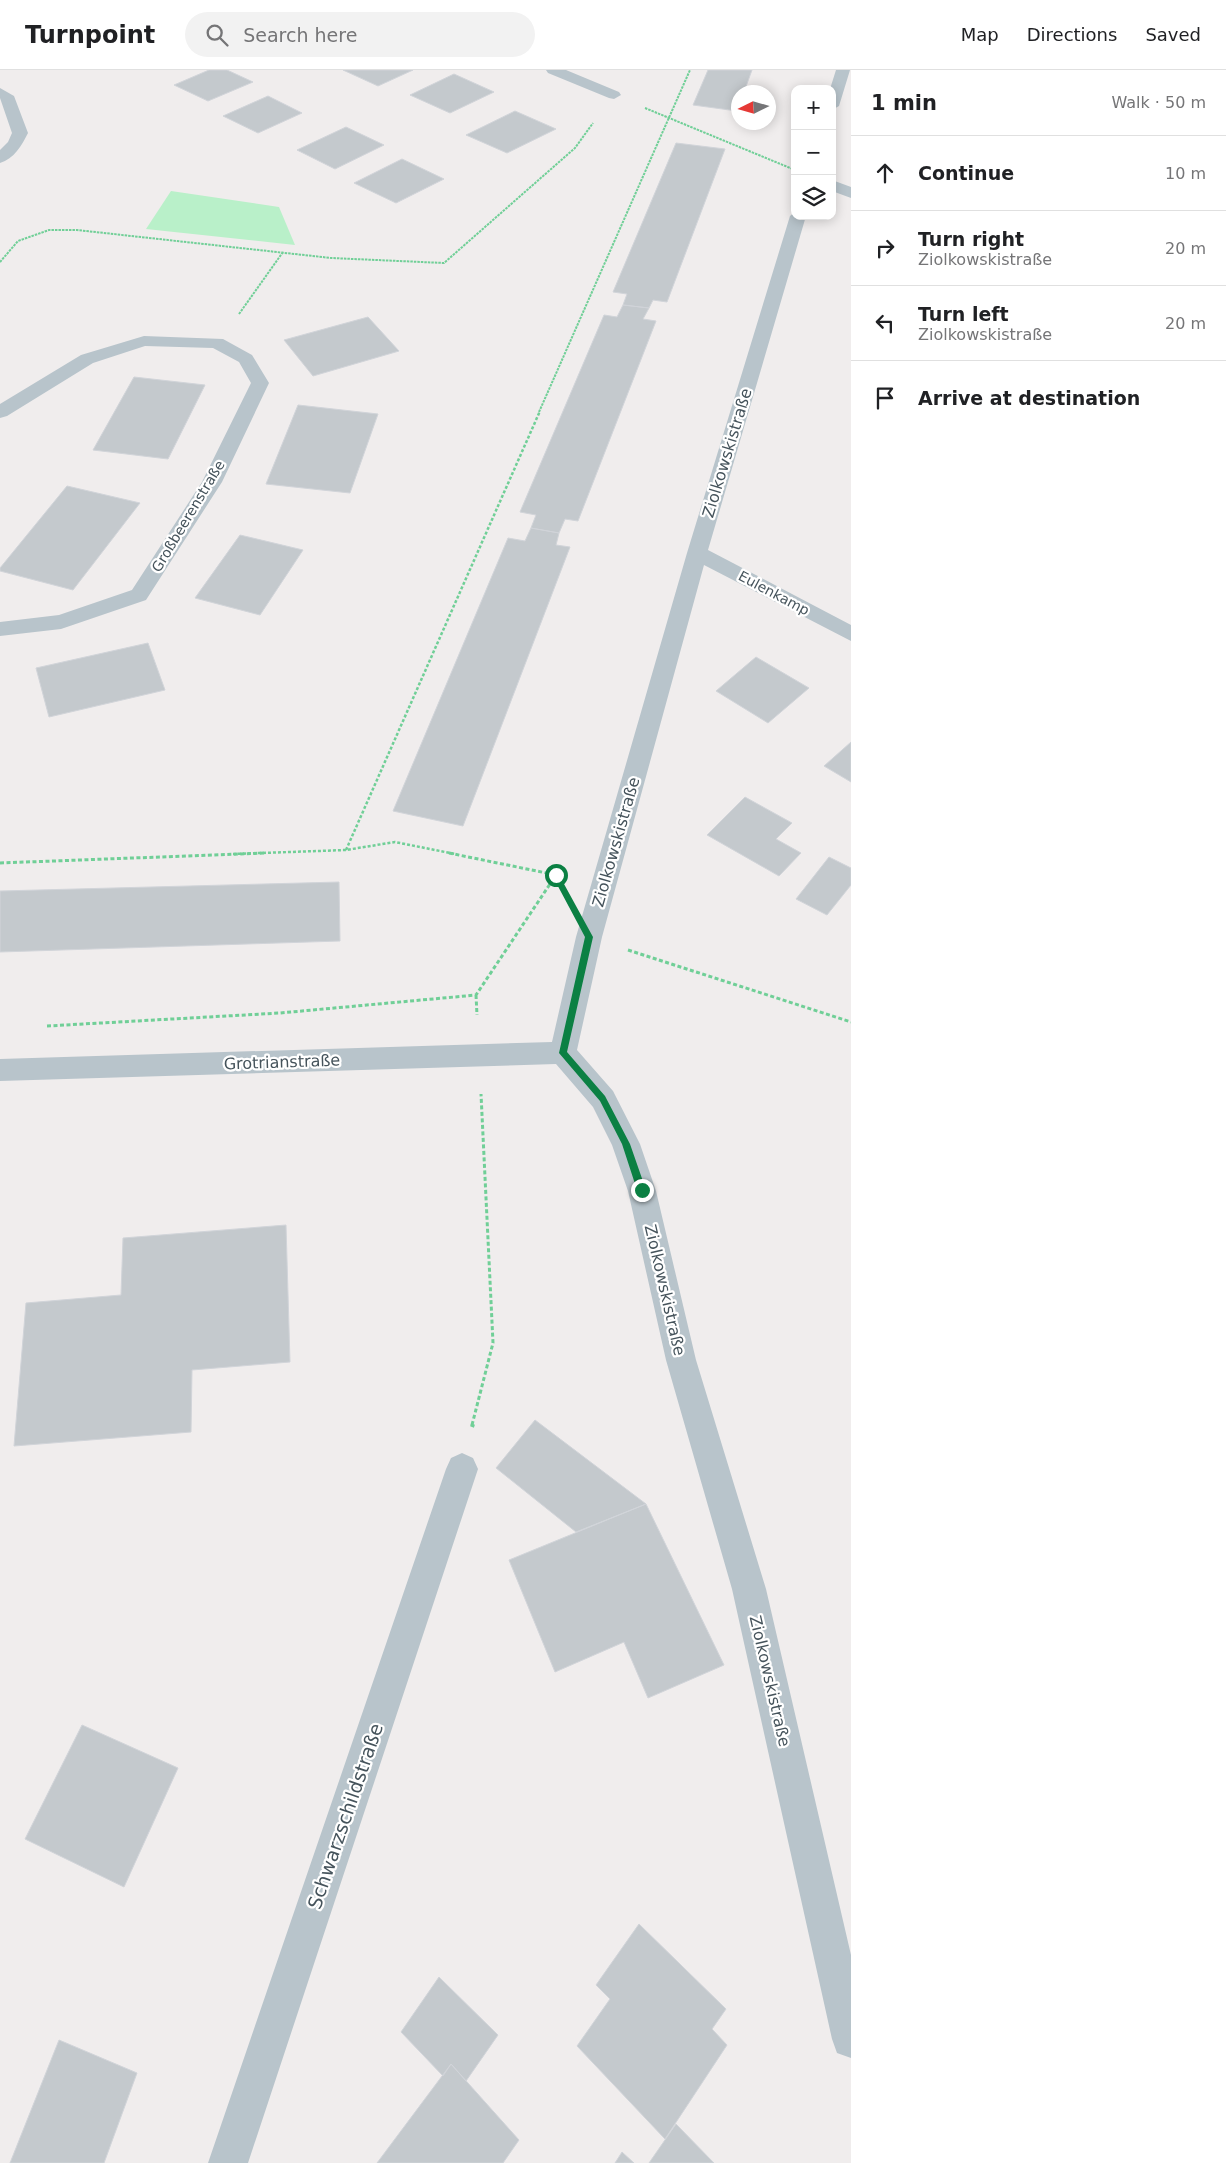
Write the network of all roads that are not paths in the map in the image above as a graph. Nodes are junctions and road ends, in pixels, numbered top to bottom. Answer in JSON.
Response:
{"nodes":[{"id":1,"x":553,"y":70,"type":"edge"},
{"id":2,"x":843,"y":70,"type":"edge"},
{"id":3,"x":0,"y":92,"type":"edge"},
{"id":4,"x":836,"y":93,"type":"edge"},
{"id":5,"x":614,"y":95,"type":"road end"},
{"id":6,"x":0,"y":158,"type":"edge"},
{"id":7,"x":836,"y":187,"type":"edge"},
{"id":8,"x":851,"y":193,"type":"edge"},
{"id":9,"x":797,"y":220,"type":"edge"},
{"id":10,"x":0,"y":412,"type":"edge"},
{"id":11,"x":697,"y":553,"type":"junction"},
{"id":12,"x":0,"y":629,"type":"edge"},
{"id":13,"x":851,"y":634,"type":"edge"},
{"id":14,"x":563,"y":1053,"type":"junction"},
{"id":15,"x":0,"y":1070,"type":"edge"},
{"id":16,"x":462,"y":1469,"type":"road end"},
{"id":17,"x":851,"y":2039,"type":"edge"},
{"id":18,"x":228,"y":2163,"type":"edge"}],
"edges":[{"from":1,"to":5,"type":"street"},
{"from":2,"to":4,"type":"street"},
{"from":3,"to":6,"type":"street"},
{"from":7,"to":8,"type":"street"},
{"from":9,"to":11,"type":"street","name":"Ziolkowskistraße"},
{"from":10,"to":12,"type":"street","name":"Großbeerenstraße"},
{"from":11,"to":13,"type":"street","name":"Eulenkamp"},
{"from":11,"to":14,"type":"street","name":"Ziolkowskistraße"},
{"from":14,"to":15,"type":"street","name":"Grotrianstraße"},
{"from":14,"to":17,"type":"street","name":"Ziolkowskistraße"},
{"from":16,"to":18,"type":"street","name":"Schwarzschildstraße"}]}
